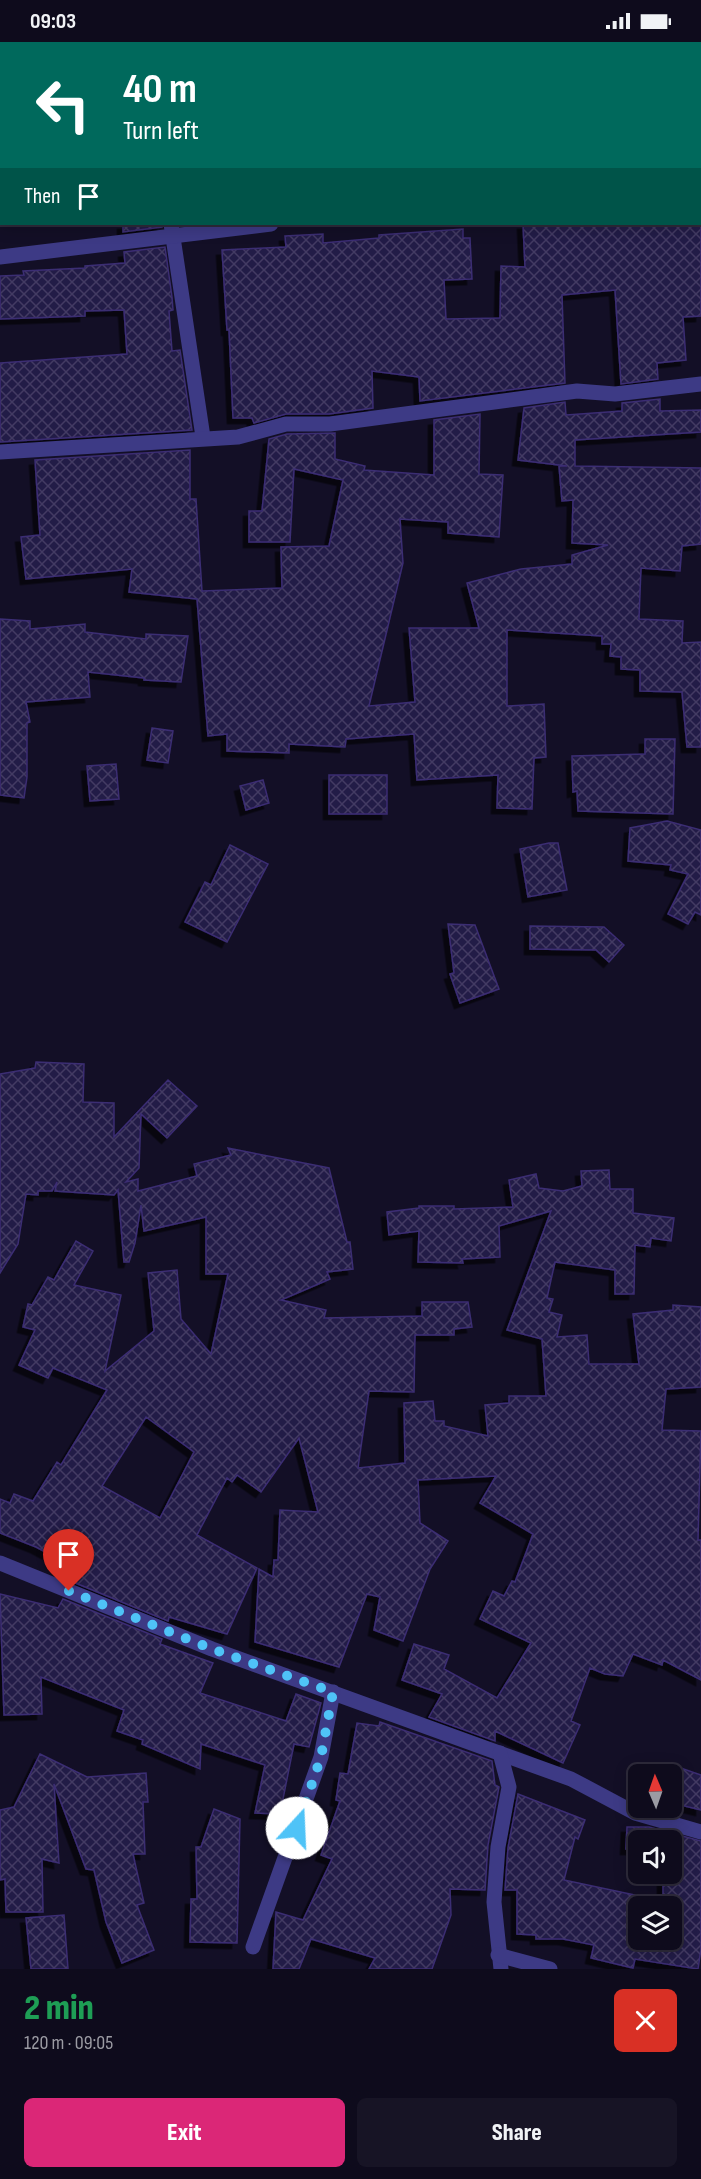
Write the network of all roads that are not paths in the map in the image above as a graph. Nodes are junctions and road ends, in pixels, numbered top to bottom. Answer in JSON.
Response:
{"nodes":[{"id":1,"x":251,"y":225,"type":"edge"},
{"id":2,"x":171,"y":229,"type":"edge"},
{"id":3,"x":0,"y":257,"type":"edge"},
{"id":4,"x":701,"y":384,"type":"edge"},
{"id":5,"x":203,"y":438,"type":"junction"},
{"id":6,"x":0,"y":452,"type":"edge"},
{"id":7,"x":0,"y":1563,"type":"edge"},
{"id":8,"x":333,"y":1692,"type":"junction"},
{"id":9,"x":500,"y":1753,"type":"junction"},
{"id":10,"x":701,"y":1832,"type":"edge"},
{"id":11,"x":253,"y":1947,"type":"dead end"},
{"id":12,"x":499,"y":1962,"type":"edge"},
{"id":13,"x":550,"y":1969,"type":"edge"}],
"edges":[{"from":1,"to":2,"type":"street"},
{"from":2,"to":3,"type":"street"},
{"from":2,"to":5,"type":"street"},
{"from":4,"to":5,"type":"street"},
{"from":5,"to":6,"type":"street"},
{"from":7,"to":8,"type":"street"},
{"from":8,"to":9,"type":"street"},
{"from":8,"to":11,"type":"street"},
{"from":9,"to":10,"type":"street"},
{"from":9,"to":12,"type":"street"},
{"from":12,"to":13,"type":"street"}]}
